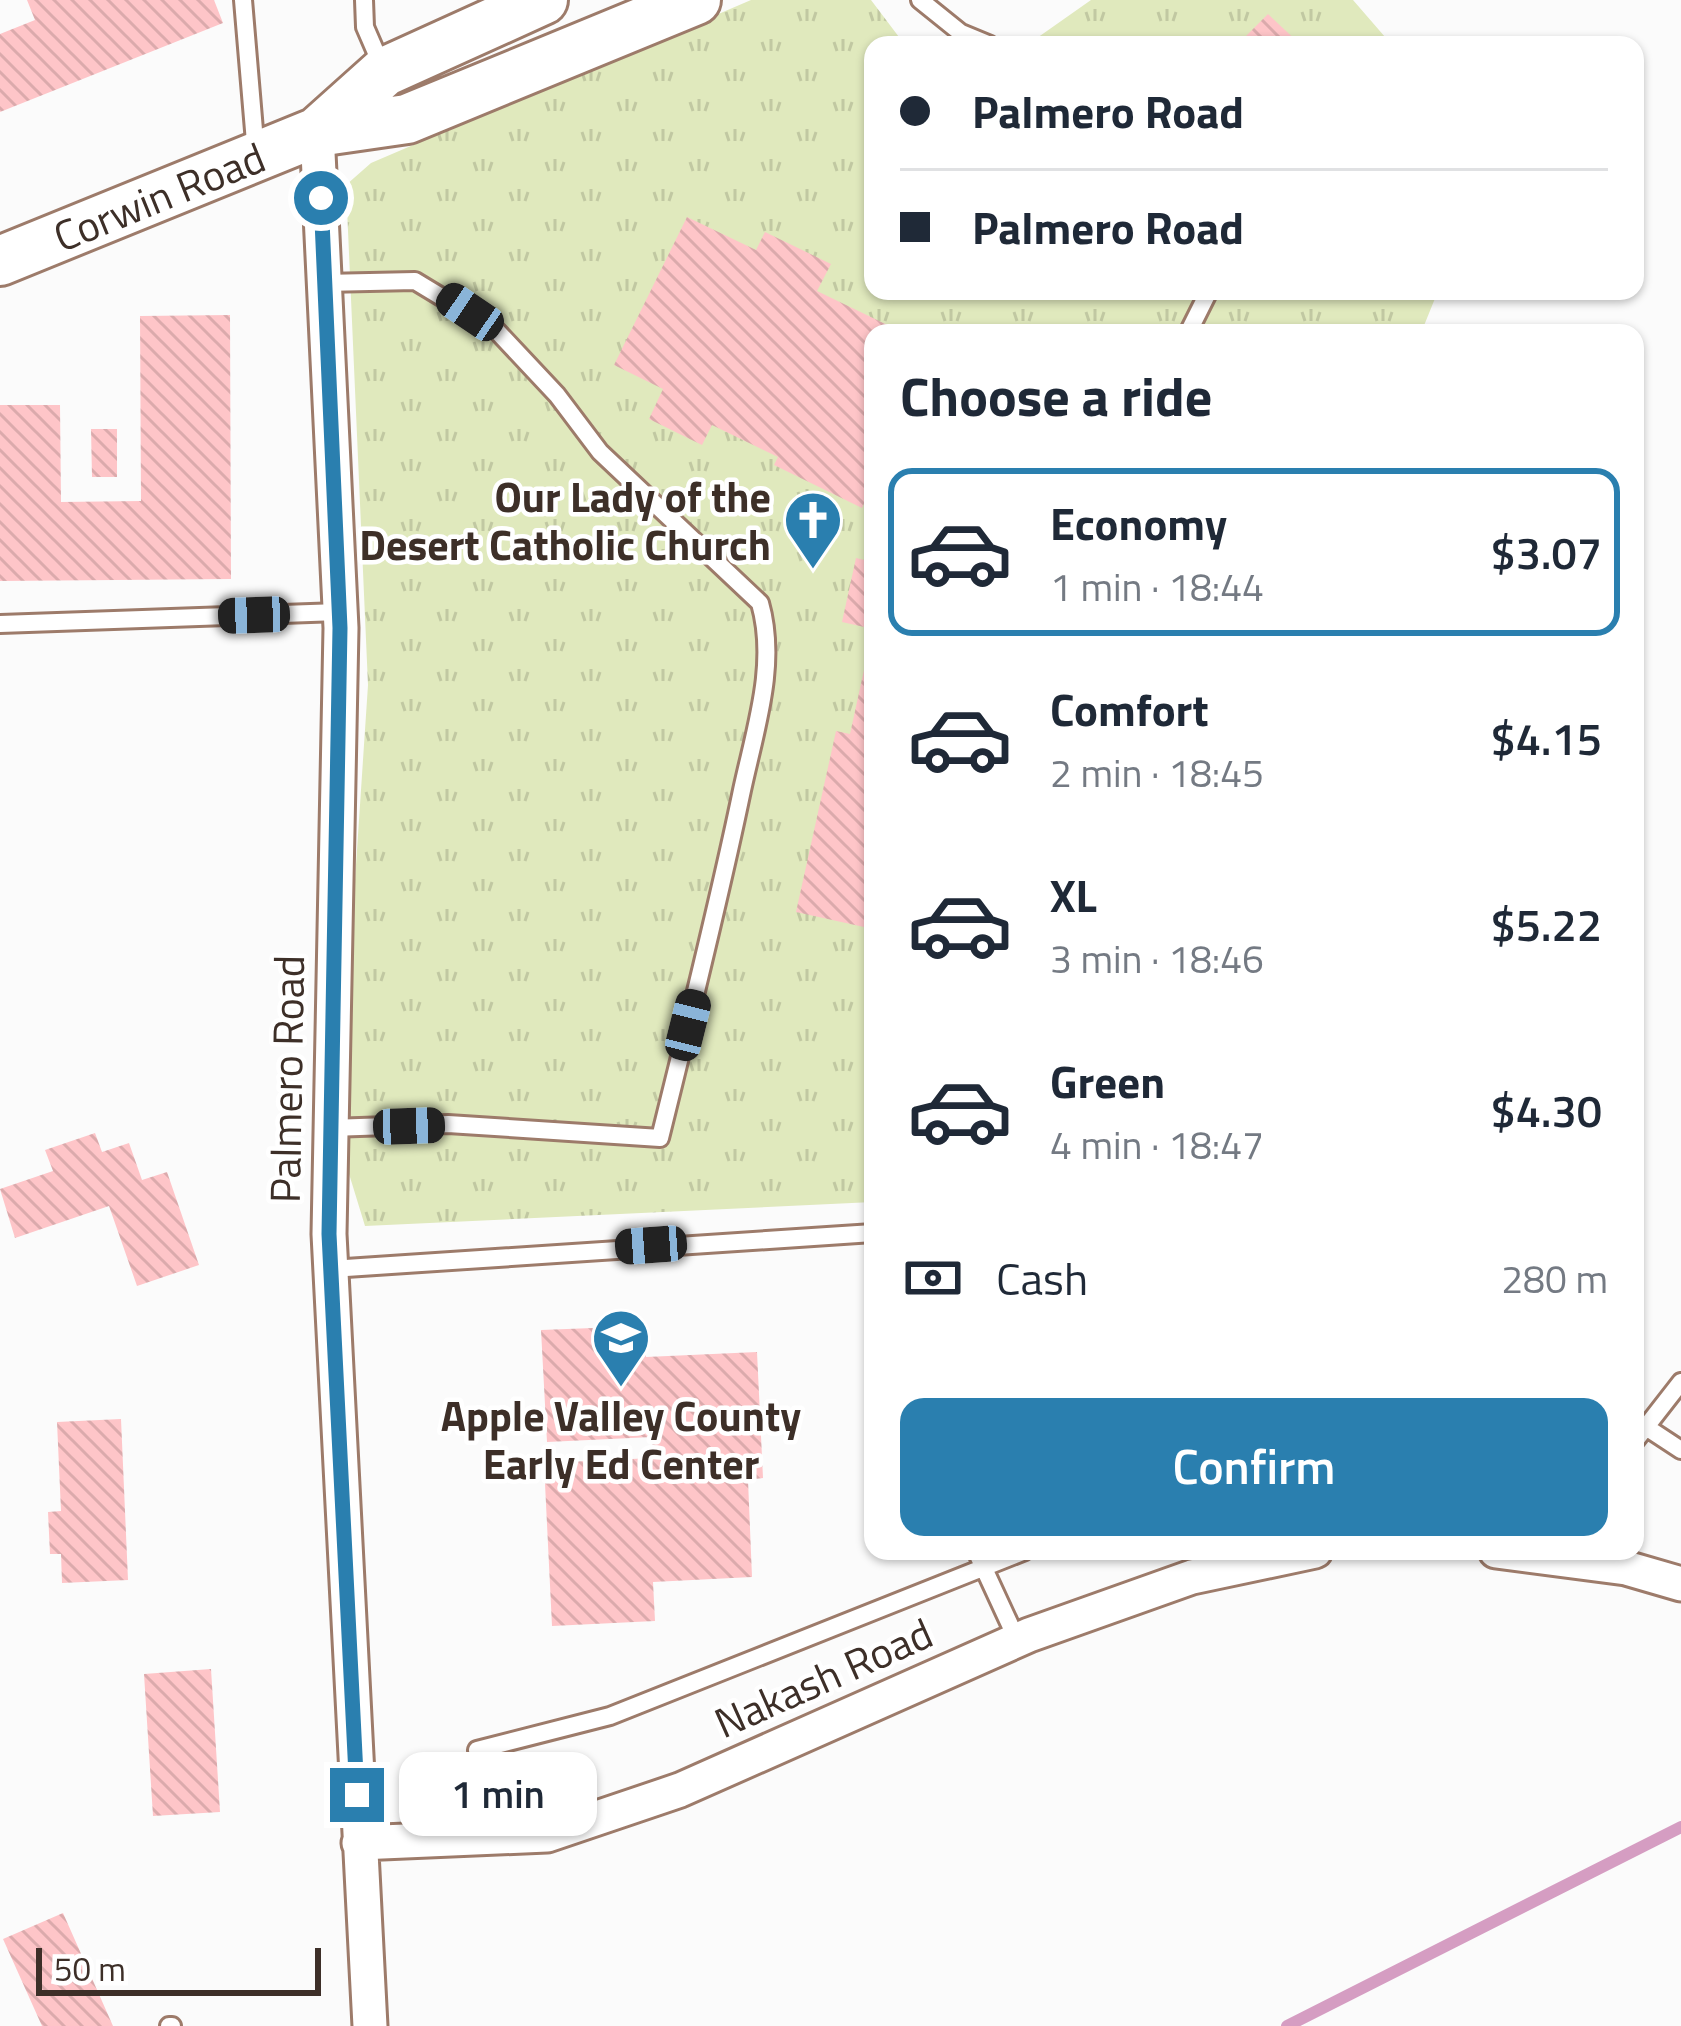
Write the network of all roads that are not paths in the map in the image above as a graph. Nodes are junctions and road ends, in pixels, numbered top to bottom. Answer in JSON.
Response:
{"nodes":[{"id":1,"x":243,"y":0,"type":"edge"},
{"id":2,"x":364,"y":0,"type":"edge"},
{"id":3,"x":543,"y":0,"type":"edge"},
{"id":4,"x":697,"y":0,"type":"edge"},
{"id":5,"x":920,"y":0,"type":"edge"},
{"id":6,"x":966,"y":36,"type":"edge"},
{"id":7,"x":384,"y":72,"type":"junction"},
{"id":8,"x":317,"y":132,"type":"junction"},
{"id":9,"x":256,"y":156,"type":"junction"},
{"id":10,"x":0,"y":261,"type":"edge"},
{"id":11,"x":324,"y":283,"type":"junction"},
{"id":12,"x":339,"y":612,"type":"junction"},
{"id":13,"x":0,"y":624,"type":"edge"},
{"id":14,"x":330,"y":1128,"type":"junction"},
{"id":15,"x":864,"y":1234,"type":"edge"},
{"id":16,"x":331,"y":1269,"type":"junction"},
{"id":17,"x":1681,"y":1382,"type":"edge"},
{"id":18,"x":1644,"y":1432,"type":"edge"},
{"id":19,"x":1644,"y":1436,"type":"edge"},
{"id":20,"x":1681,"y":1450,"type":"edge"},
{"id":21,"x":978,"y":1560,"type":"edge"},
{"id":22,"x":980,"y":1560,"type":"edge"},
{"id":23,"x":1272,"y":1560,"type":"edge"},
{"id":24,"x":1588,"y":1560,"type":"edge"},
{"id":25,"x":1681,"y":1583,"type":"edge"},
{"id":26,"x":1017,"y":1640,"type":"junction"},
{"id":27,"x":477,"y":1750,"type":"dead end"},
{"id":28,"x":359,"y":1843,"type":"junction"},
{"id":29,"x":363,"y":2025,"type":"edge"}],
"edges":[{"from":1,"to":9,"type":"lane"},
{"from":2,"to":7,"type":"lane"},
{"from":3,"to":7,"type":"main road","name":"Corwin Road"},
{"from":4,"to":8,"type":"main road","name":"Corwin Road"},
{"from":5,"to":6,"type":"lane"},
{"from":7,"to":8,"type":"main road","name":"Corwin Road"},
{"from":8,"to":9,"type":"main road","name":"Corwin Road"},
{"from":8,"to":11,"type":"street","name":"Palmero Road"},
{"from":9,"to":10,"type":"main road","name":"Corwin Road"},
{"from":11,"to":12,"type":"street","name":"Palmero Road"},
{"from":11,"to":14,"type":"lane"},
{"from":12,"to":13,"type":"lane"},
{"from":12,"to":14,"type":"street","name":"Palmero Road"},
{"from":14,"to":16,"type":"street","name":"Palmero Road"},
{"from":15,"to":16,"type":"lane"},
{"from":16,"to":28,"type":"street","name":"Palmero Road"},
{"from":17,"to":18,"type":"lane"},
{"from":19,"to":20,"type":"lane"},
{"from":21,"to":27,"type":"lane"},
{"from":22,"to":26,"type":"lane"},
{"from":23,"to":26,"type":"street","name":"Nakash Road"},
{"from":24,"to":25,"type":"street"},
{"from":26,"to":28,"type":"street","name":"Nakash Road"},
{"from":28,"to":29,"type":"street","name":"Palmero Road"}]}
